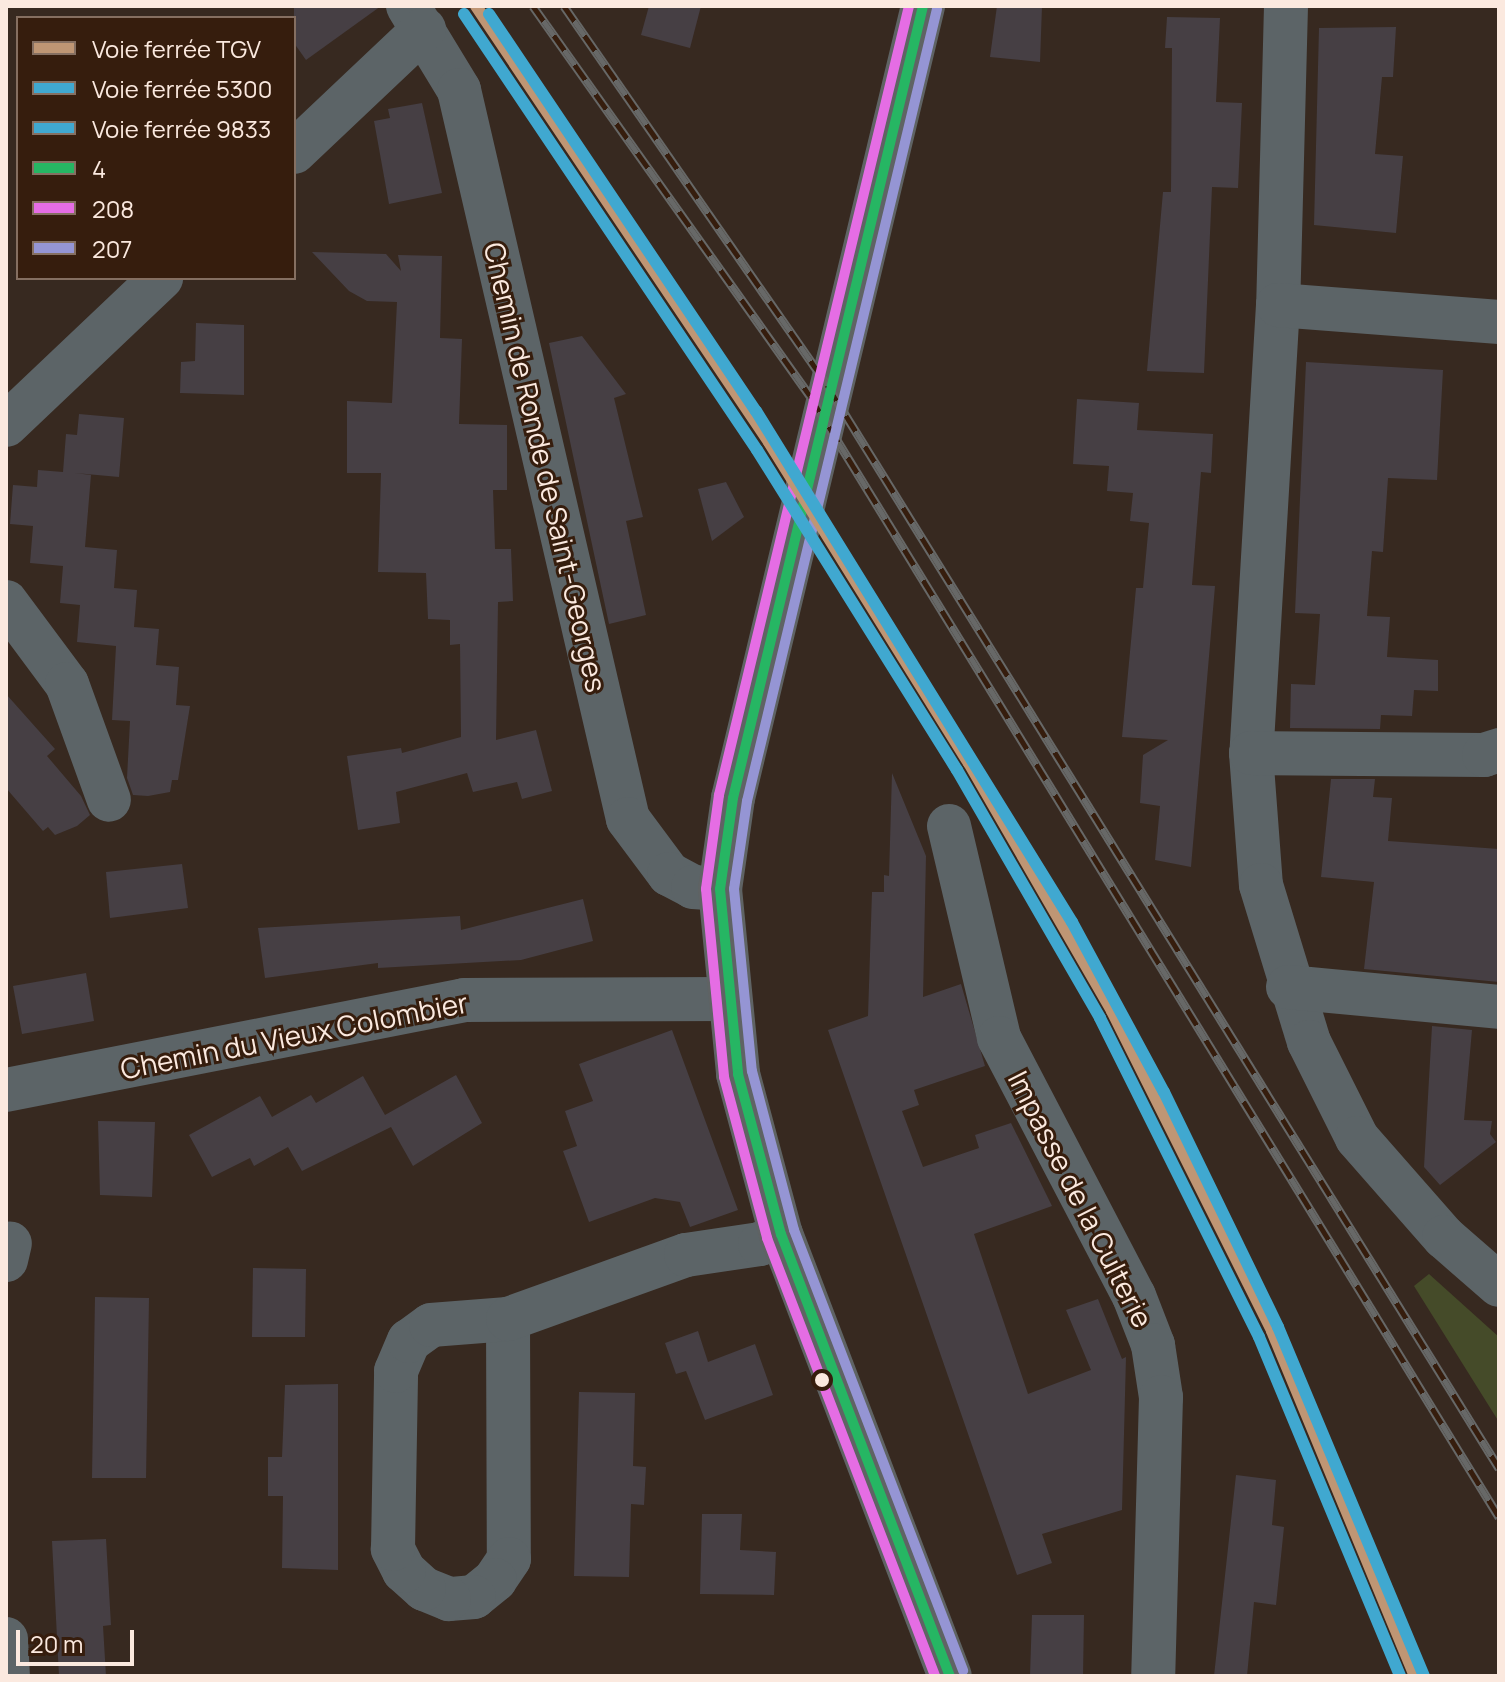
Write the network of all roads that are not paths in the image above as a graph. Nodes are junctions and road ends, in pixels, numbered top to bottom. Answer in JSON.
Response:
{"nodes":[{"id":1,"x":923,"y":6,"type":"edge"},
{"id":2,"x":1286,"y":6,"type":"edge"},
{"id":3,"x":416,"y":17,"type":"edge"},
{"id":4,"x":296,"y":150,"type":"edge"},
{"id":5,"x":159,"y":280,"type":"edge"},
{"id":6,"x":1278,"y":305,"type":"junction"},
{"id":7,"x":1499,"y":322,"type":"edge"},
{"id":8,"x":6,"y":425,"type":"edge"},
{"id":9,"x":6,"y":602,"type":"edge"},
{"id":10,"x":1499,"y":750,"type":"edge"},
{"id":11,"x":1251,"y":753,"type":"junction"},
{"id":12,"x":109,"y":800,"type":"dead end"},
{"id":13,"x":949,"y":826,"type":"dead end"},
{"id":14,"x":720,"y":889,"type":"junction"},
{"id":15,"x":1288,"y":987,"type":"junction"},
{"id":16,"x":728,"y":999,"type":"junction"},
{"id":17,"x":1499,"y":1007,"type":"edge"},
{"id":18,"x":6,"y":1090,"type":"edge"},
{"id":19,"x":781,"y":1234,"type":"junction"},
{"id":20,"x":1499,"y":1285,"type":"edge"},
{"id":21,"x":508,"y":1319,"type":"junction"},
{"id":22,"x":6,"y":1639,"type":"edge"},
{"id":23,"x":8,"y":1676,"type":"edge"},
{"id":24,"x":950,"y":1676,"type":"edge"},
{"id":25,"x":1153,"y":1676,"type":"edge"}],
"edges":[{"from":1,"to":14,"type":"main road"},
{"from":2,"to":6,"type":"street"},
{"from":3,"to":4,"type":"street"},
{"from":3,"to":14,"type":"street","name":"Chemin de Ronde de Saint-Georges"},
{"from":5,"to":8,"type":"street"},
{"from":6,"to":7,"type":"street"},
{"from":6,"to":11,"type":"street"},
{"from":9,"to":12,"type":"street"},
{"from":10,"to":11,"type":"street"},
{"from":11,"to":15,"type":"street"},
{"from":13,"to":25,"type":"street","name":"Impasse de la Culterie"},
{"from":14,"to":16,"type":"main road"},
{"from":15,"to":17,"type":"street"},
{"from":15,"to":20,"type":"street"},
{"from":16,"to":18,"type":"street","name":"Chemin du Vieux Colombier"},
{"from":16,"to":19,"type":"main road"},
{"from":19,"to":21,"type":"street"},
{"from":19,"to":24,"type":"main road"},
{"from":21,"to":21,"type":"street"},
{"from":22,"to":23,"type":"street"}]}
